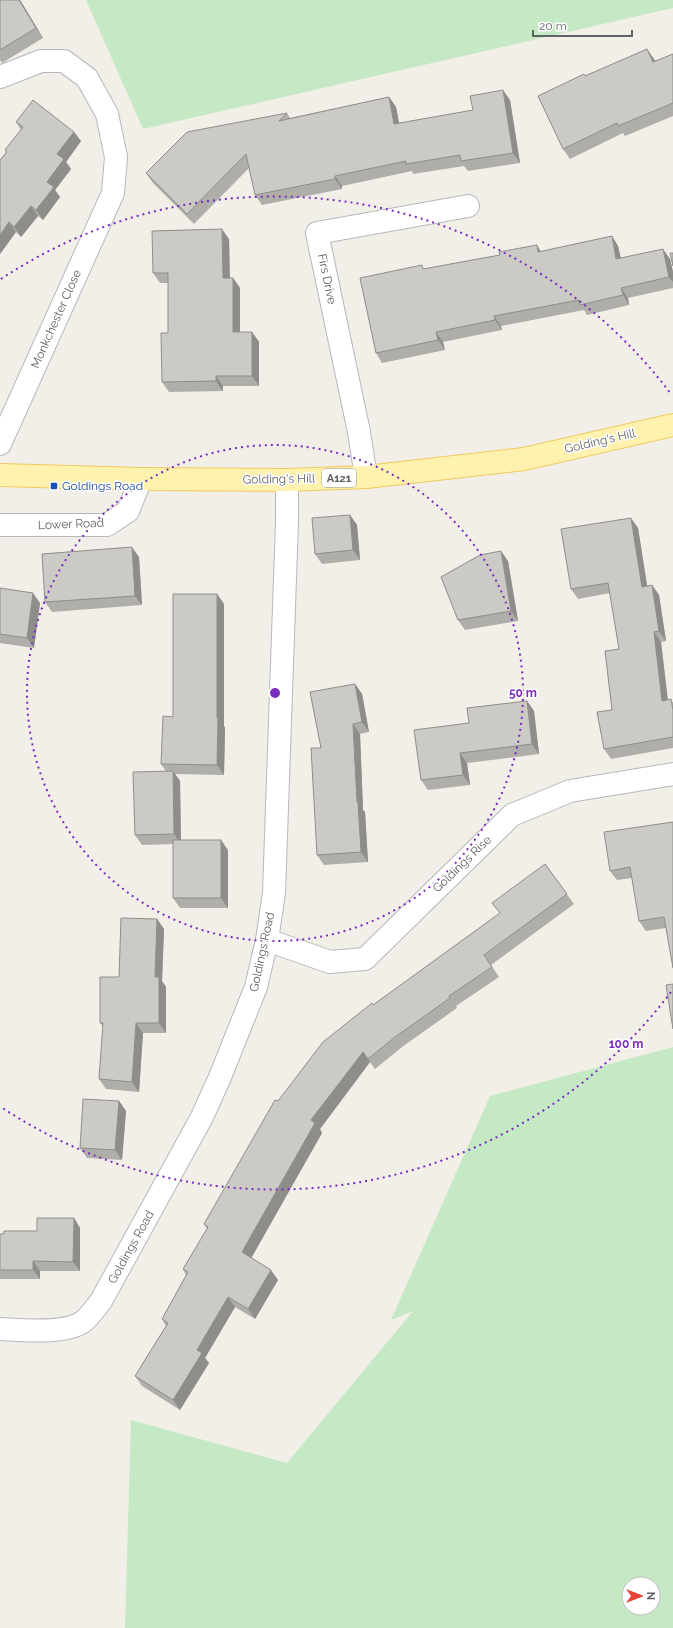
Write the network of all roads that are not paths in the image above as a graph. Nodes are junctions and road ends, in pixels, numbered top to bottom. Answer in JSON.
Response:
{"nodes":[{"id":1,"x":0,"y":77,"type":"edge"},
{"id":2,"x":468,"y":206,"type":"dead end"},
{"id":3,"x":673,"y":425,"type":"edge"},
{"id":4,"x":0,"y":444,"type":"edge"},
{"id":5,"x":0,"y":475,"type":"edge"},
{"id":6,"x":366,"y":477,"type":"junction"},
{"id":7,"x":141,"y":479,"type":"junction"},
{"id":8,"x":286,"y":480,"type":"junction"},
{"id":9,"x":0,"y":525,"type":"edge"},
{"id":10,"x":673,"y":774,"type":"edge"},
{"id":11,"x":267,"y":940,"type":"junction"},
{"id":12,"x":0,"y":1329,"type":"edge"}],
"edges":[{"from":1,"to":4,"type":"street","name":"Monkchester Close"},
{"from":2,"to":6,"type":"street","name":"Firs Drive"},
{"from":3,"to":6,"type":"main road","name":"Golding's Hill","number":"A121"},
{"from":5,"to":7,"type":"main road","name":"Golding's Hill","number":"A121"},
{"from":6,"to":8,"type":"main road","name":"Golding's Hill","number":"A121"},
{"from":7,"to":8,"type":"main road","name":"Golding's Hill","number":"A121"},
{"from":7,"to":9,"type":"street","name":"Lower Road"},
{"from":8,"to":11,"type":"street","name":"Goldings Road"},
{"from":10,"to":11,"type":"street","name":"Goldings Rise"},
{"from":11,"to":12,"type":"street","name":"Goldings Road"}]}
